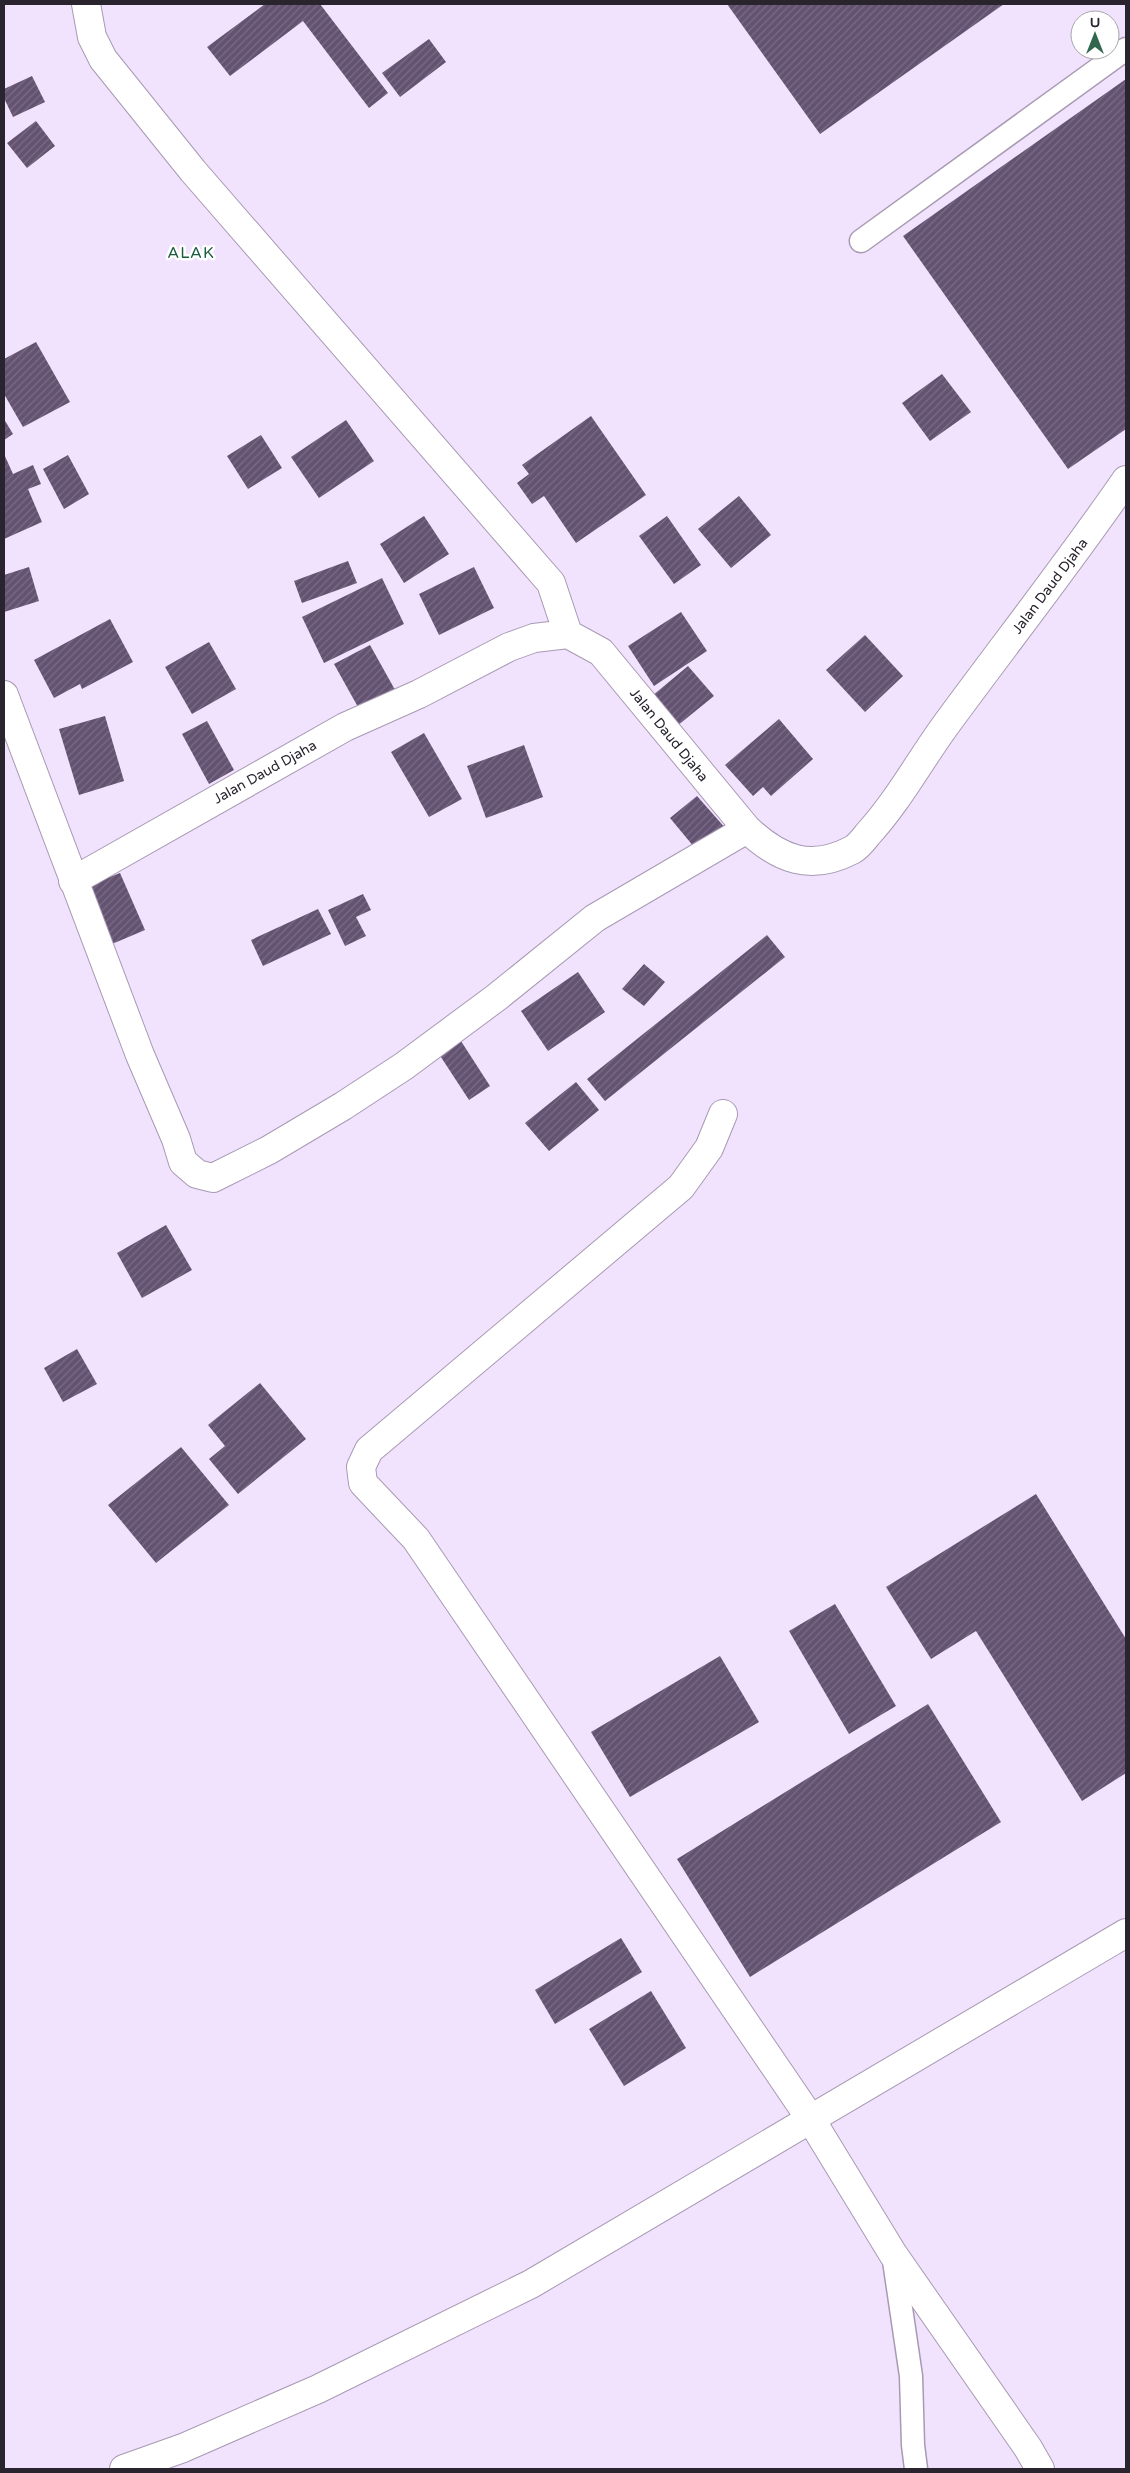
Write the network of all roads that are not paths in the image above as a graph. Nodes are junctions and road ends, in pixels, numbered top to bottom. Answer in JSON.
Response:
{"nodes":[{"id":1,"x":86,"y":4,"type":"edge"},
{"id":2,"x":1126,"y":49,"type":"edge"},
{"id":3,"x":861,"y":241,"type":"dead end"},
{"id":4,"x":1126,"y":480,"type":"edge"},
{"id":5,"x":568,"y":634,"type":"junction"},
{"id":6,"x":4,"y":695,"type":"edge"},
{"id":7,"x":747,"y":829,"type":"junction"},
{"id":8,"x":73,"y":881,"type":"junction"},
{"id":9,"x":723,"y":1114,"type":"dead end"},
{"id":10,"x":1126,"y":1934,"type":"edge"},
{"id":11,"x":810,"y":2118,"type":"junction"},
{"id":12,"x":893,"y":2254,"type":"junction"},
{"id":13,"x":124,"y":2469,"type":"edge"},
{"id":14,"x":916,"y":2469,"type":"edge"},
{"id":15,"x":1040,"y":2469,"type":"edge"}],
"edges":[{"from":1,"to":5,"type":"street"},
{"from":2,"to":3,"type":"lane"},
{"from":4,"to":7,"type":"street","name":"Jalan Daud Djaha"},
{"from":5,"to":7,"type":"street","name":"Jalan Daud Djaha"},
{"from":5,"to":8,"type":"street","name":"Jalan Daud Djaha"},
{"from":6,"to":8,"type":"street"},
{"from":7,"to":8,"type":"street"},
{"from":9,"to":11,"type":"street"},
{"from":10,"to":11,"type":"street"},
{"from":11,"to":12,"type":"street"},
{"from":11,"to":13,"type":"street"},
{"from":12,"to":14,"type":"lane"},
{"from":12,"to":15,"type":"street"}]}
